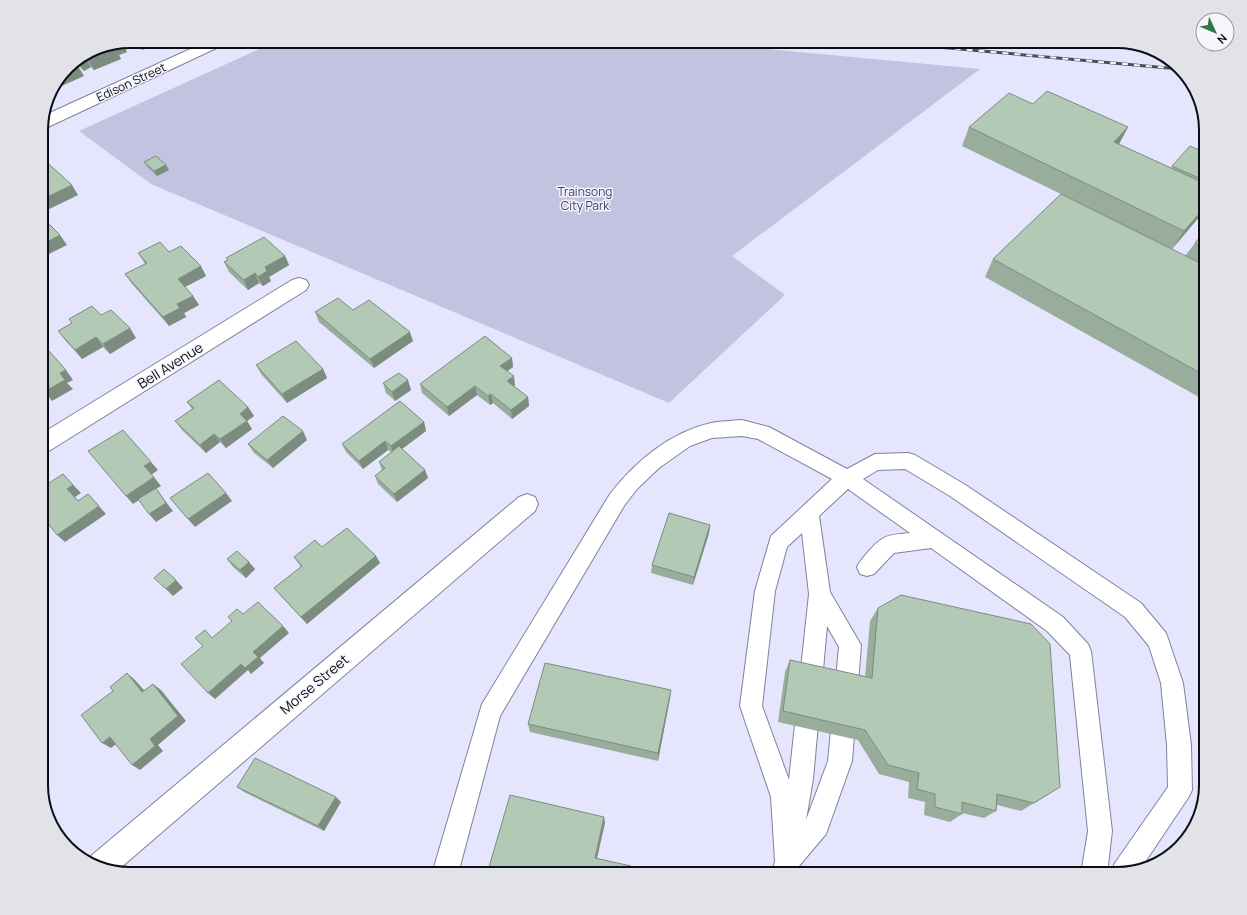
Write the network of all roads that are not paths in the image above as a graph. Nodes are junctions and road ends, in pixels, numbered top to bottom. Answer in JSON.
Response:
{"nodes":[{"id":1,"x":205,"y":48,"type":"edge"},
{"id":2,"x":49,"y":120,"type":"edge"},
{"id":3,"x":299,"y":285,"type":"dead end"},
{"id":4,"x":48,"y":441,"type":"edge"},
{"id":5,"x":847,"y":478,"type":"junction"},
{"id":6,"x":527,"y":504,"type":"dead end"},
{"id":7,"x":809,"y":514,"type":"junction"},
{"id":8,"x":933,"y":539,"type":"junction"},
{"id":9,"x":867,"y":567,"type":"dead end"},
{"id":10,"x":820,"y":594,"type":"junction"},
{"id":11,"x":104,"y":863,"type":"edge"},
{"id":12,"x":1128,"y":866,"type":"edge"},
{"id":13,"x":447,"y":867,"type":"edge"},
{"id":14,"x":786,"y":867,"type":"edge"},
{"id":15,"x":1095,"y":867,"type":"edge"}],
"edges":[{"from":1,"to":2,"type":"street","name":"Edison Street"},
{"from":3,"to":4,"type":"street","name":"Bell Avenue"},
{"from":5,"to":7,"type":"lane"},
{"from":5,"to":8,"type":"lane"},
{"from":5,"to":12,"type":"lane"},
{"from":5,"to":13,"type":"lane"},
{"from":6,"to":11,"type":"street","name":"Morse Street"},
{"from":7,"to":10,"type":"lane"},
{"from":7,"to":14,"type":"lane"},
{"from":8,"to":9,"type":"lane"},
{"from":8,"to":15,"type":"lane"},
{"from":10,"to":14,"type":"lane"},
{"from":10,"to":14,"type":"lane"}]}
